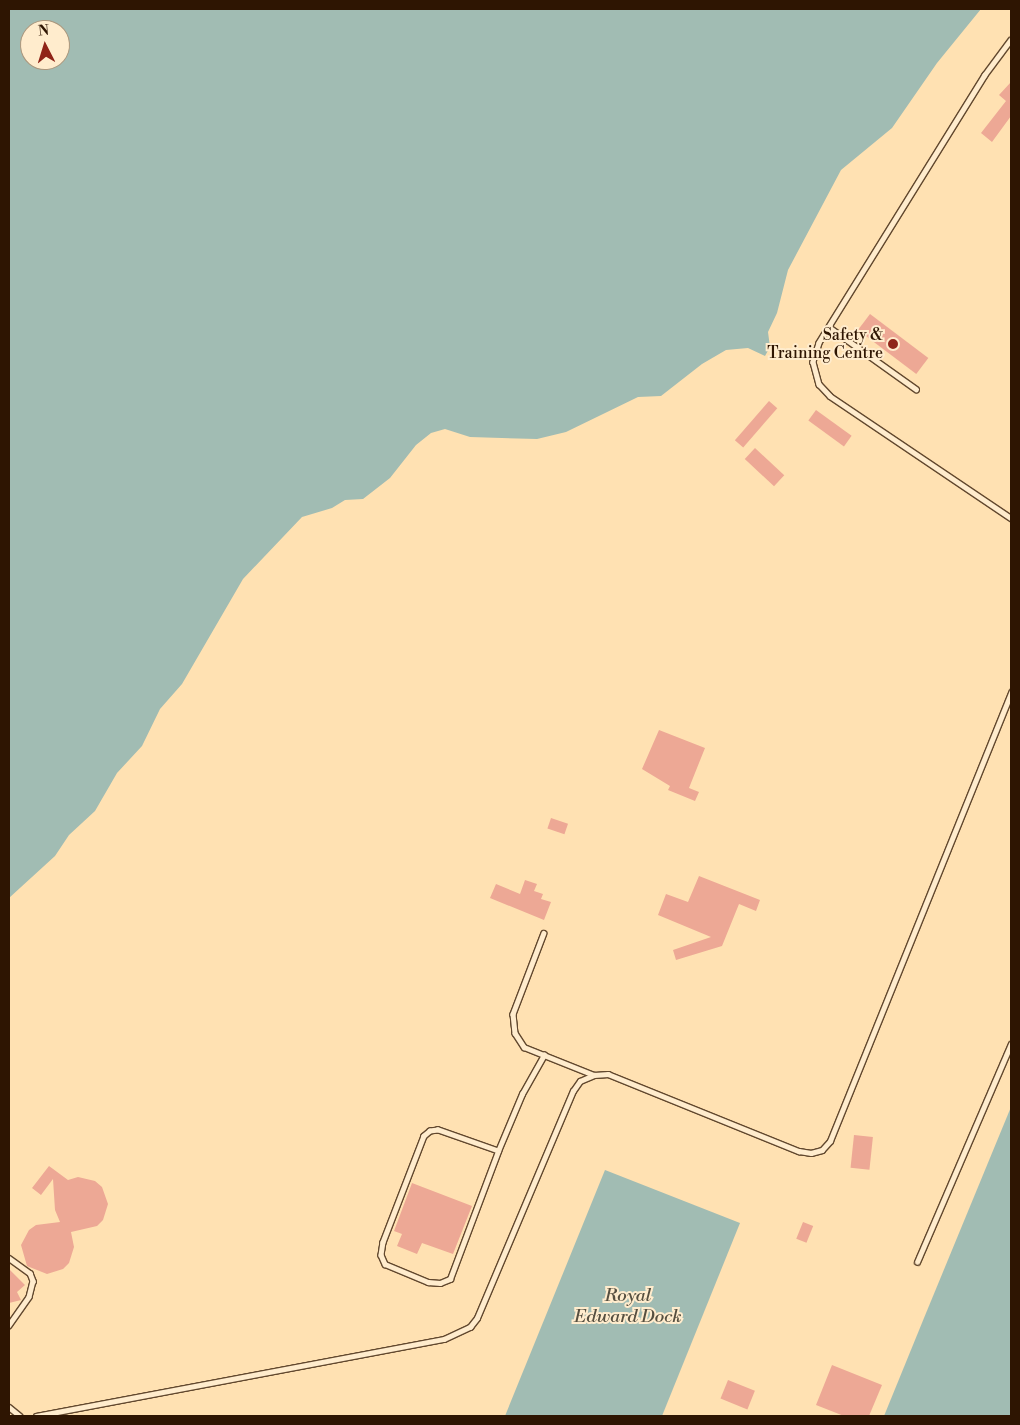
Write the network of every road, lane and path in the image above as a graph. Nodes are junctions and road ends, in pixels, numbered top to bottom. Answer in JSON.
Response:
{"nodes":[{"id":1,"x":1011,"y":40,"type":"edge"},
{"id":2,"x":829,"y":327,"type":"junction"},
{"id":3,"x":916,"y":390,"type":"dead end"},
{"id":4,"x":1011,"y":518,"type":"edge"},
{"id":5,"x":1011,"y":692,"type":"edge"},
{"id":6,"x":544,"y":934,"type":"dead end"},
{"id":7,"x":1011,"y":1044,"type":"edge"},
{"id":8,"x":544,"y":1056,"type":"junction"},
{"id":9,"x":594,"y":1075,"type":"junction"},
{"id":10,"x":498,"y":1151,"type":"junction"},
{"id":11,"x":9,"y":1258,"type":"edge"},
{"id":12,"x":917,"y":1262,"type":"dead end"},
{"id":13,"x":9,"y":1326,"type":"edge"},
{"id":14,"x":9,"y":1407,"type":"edge"},
{"id":15,"x":20,"y":1416,"type":"edge"},
{"id":16,"x":36,"y":1416,"type":"edge"}],
"edges":[{"from":1,"to":2,"type":"lane"},
{"from":2,"to":3,"type":"lane"},
{"from":2,"to":4,"type":"lane"},
{"from":5,"to":9,"type":"lane"},
{"from":6,"to":8,"type":"lane"},
{"from":7,"to":12,"type":"lane"},
{"from":8,"to":9,"type":"lane"},
{"from":8,"to":10,"type":"lane"},
{"from":9,"to":16,"type":"lane"},
{"from":10,"to":10,"type":"lane"},
{"from":11,"to":13,"type":"lane"},
{"from":14,"to":15,"type":"lane"}]}
